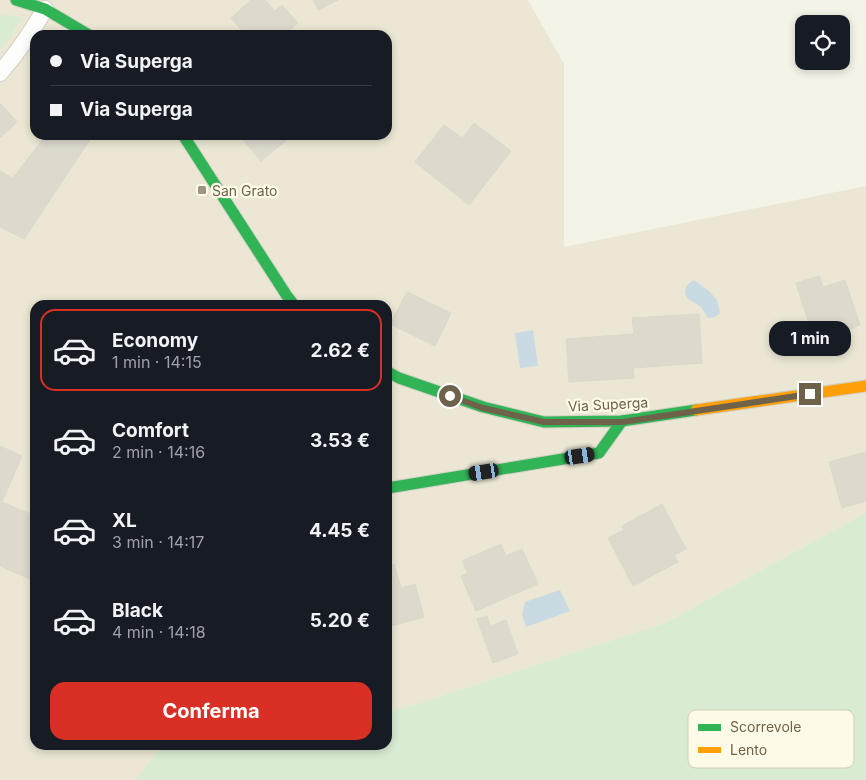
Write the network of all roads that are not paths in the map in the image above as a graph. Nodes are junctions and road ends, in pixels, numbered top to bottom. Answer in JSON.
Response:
{"nodes":[{"id":1,"x":16,"y":0,"type":"edge"},
{"id":2,"x":45,"y":9,"type":"junction"},
{"id":3,"x":33,"y":30,"type":"edge"},
{"id":4,"x":81,"y":30,"type":"edge"},
{"id":5,"x":30,"y":34,"type":"edge"},
{"id":6,"x":0,"y":73,"type":"edge"},
{"id":7,"x":187,"y":140,"type":"edge"},
{"id":8,"x":290,"y":300,"type":"edge"},
{"id":9,"x":392,"y":374,"type":"edge"},
{"id":10,"x":866,"y":386,"type":"edge"},
{"id":11,"x":622,"y":422,"type":"junction"},
{"id":12,"x":392,"y":487,"type":"edge"}],
"edges":[{"from":1,"to":2,"type":"street"},
{"from":2,"to":3,"type":"lane"},
{"from":2,"to":4,"type":"street"},
{"from":5,"to":6,"type":"lane"},
{"from":7,"to":8,"type":"street"},
{"from":9,"to":11,"type":"street","name":"Via Superga"},
{"from":10,"to":11,"type":"street","name":"Via Superga"},
{"from":11,"to":12,"type":"street"}]}
